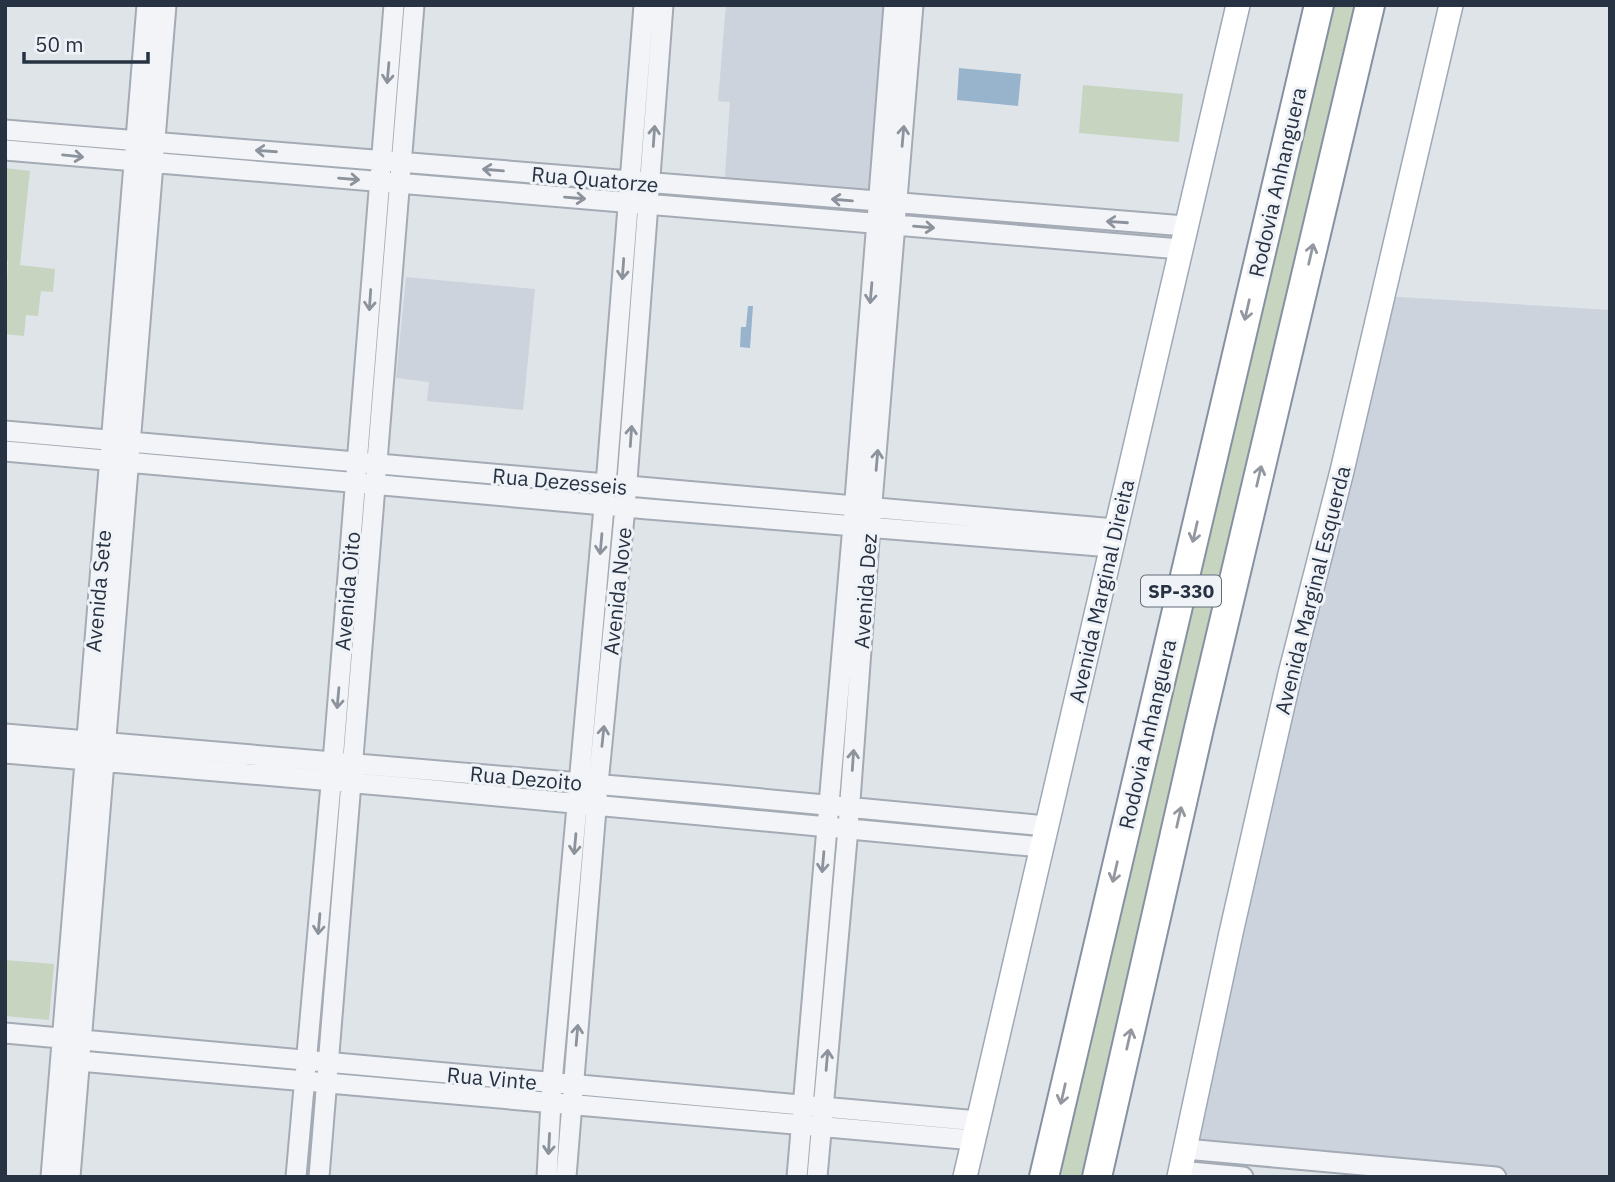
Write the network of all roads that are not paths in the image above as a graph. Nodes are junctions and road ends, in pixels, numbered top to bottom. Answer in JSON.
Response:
{"nodes":[{"id":1,"x":147,"y":5,"type":"edge"},
{"id":2,"x":166,"y":5,"type":"edge"},
{"id":3,"x":394,"y":5,"type":"edge"},
{"id":4,"x":414,"y":5,"type":"edge"},
{"id":5,"x":644,"y":5,"type":"edge"},
{"id":6,"x":663,"y":5,"type":"edge"},
{"id":7,"x":894,"y":5,"type":"edge"},
{"id":8,"x":914,"y":5,"type":"edge"},
{"id":9,"x":1238,"y":5,"type":"edge"},
{"id":10,"x":1319,"y":5,"type":"edge"},
{"id":11,"x":1370,"y":5,"type":"edge"},
{"id":12,"x":1451,"y":5,"type":"edge"},
{"id":13,"x":5,"y":130,"type":"edge"},
{"id":14,"x":145,"y":142,"type":"junction"},
{"id":15,"x":5,"y":149,"type":"edge"},
{"id":16,"x":381,"y":160,"type":"junction"},
{"id":17,"x":402,"y":162,"type":"junction"},
{"id":18,"x":144,"y":163,"type":"junction"},
{"id":19,"x":379,"y":182,"type":"junction"},
{"id":20,"x":630,"y":182,"type":"junction"},
{"id":21,"x":400,"y":183,"type":"junction"},
{"id":22,"x":650,"y":184,"type":"junction"},
{"id":23,"x":628,"y":202,"type":"junction"},
{"id":24,"x":649,"y":204,"type":"junction"},
{"id":25,"x":888,"y":204,"type":"junction"},
{"id":26,"x":876,"y":223,"type":"junction"},
{"id":27,"x":897,"y":225,"type":"junction"},
{"id":28,"x":1185,"y":226,"type":"junction"},
{"id":29,"x":1180,"y":249,"type":"junction"},
{"id":30,"x":5,"y":431,"type":"edge"},
{"id":31,"x":5,"y":451,"type":"edge"},
{"id":32,"x":119,"y":451,"type":"junction"},
{"id":33,"x":366,"y":473,"type":"junction"},
{"id":34,"x":606,"y":485,"type":"junction"},
{"id":35,"x":626,"y":497,"type":"junction"},
{"id":36,"x":604,"y":505,"type":"junction"},
{"id":37,"x":862,"y":517,"type":"junction"},
{"id":38,"x":1113,"y":538,"type":"junction"},
{"id":39,"x":5,"y":734,"type":"edge"},
{"id":40,"x":94,"y":750,"type":"junction"},
{"id":41,"x":5,"y":753,"type":"edge"},
{"id":42,"x":341,"y":772,"type":"junction"},
{"id":43,"x":589,"y":794,"type":"junction"},
{"id":44,"x":828,"y":805,"type":"junction"},
{"id":45,"x":849,"y":807,"type":"junction"},
{"id":46,"x":826,"y":826,"type":"junction"},
{"id":47,"x":848,"y":828,"type":"junction"},
{"id":48,"x":1044,"y":836,"type":"junction"},
{"id":49,"x":5,"y":1033,"type":"edge"},
{"id":50,"x":70,"y":1050,"type":"junction"},
{"id":51,"x":306,"y":1071,"type":"junction"},
{"id":52,"x":327,"y":1073,"type":"junction"},
{"id":53,"x":552,"y":1093,"type":"junction"},
{"id":54,"x":572,"y":1095,"type":"junction"},
{"id":55,"x":812,"y":1116,"type":"junction"},
{"id":56,"x":976,"y":1130,"type":"junction"},
{"id":57,"x":1181,"y":1166,"type":"edge"},
{"id":58,"x":51,"y":1177,"type":"edge"},
{"id":59,"x":70,"y":1177,"type":"edge"},
{"id":60,"x":296,"y":1177,"type":"edge"},
{"id":61,"x":319,"y":1177,"type":"edge"},
{"id":62,"x":547,"y":1177,"type":"edge"},
{"id":63,"x":566,"y":1177,"type":"edge"},
{"id":64,"x":797,"y":1177,"type":"edge"},
{"id":65,"x":817,"y":1177,"type":"edge"},
{"id":66,"x":965,"y":1177,"type":"edge"},
{"id":67,"x":1044,"y":1177,"type":"edge"},
{"id":68,"x":1097,"y":1177,"type":"edge"},
{"id":69,"x":1243,"y":1177,"type":"edge"},
{"id":70,"x":1496,"y":1177,"type":"edge"}],
"edges":[{"from":1,"to":14,"type":"street","name":"Avenida Sete"},
{"from":2,"to":14,"type":"street","name":"Avenida Sete"},
{"from":3,"to":16,"type":"street","name":"Avenida Oito","one_way":true},
{"from":4,"to":17,"type":"street","name":"Avenida Oito"},
{"from":5,"to":20,"type":"street","name":"Avenida Nove"},
{"from":22,"to":6,"type":"street","name":"Avenida Nove","one_way":true},
{"from":7,"to":25,"type":"street","name":"Avenida Dez"},
{"from":25,"to":8,"type":"street","name":"Avenida Dez","one_way":true},
{"from":9,"to":28,"type":"main road","name":"Avenida Marginal Direita"},
{"from":10,"to":67,"type":"highway","name":"Rodovia Anhanguera","number":"SP-330","one_way":true},
{"from":68,"to":11,"type":"highway","number":"SP-330","one_way":true},
{"from":12,"to":57,"type":"main road","name":"Avenida Marginal Esquerda"},
{"from":13,"to":14,"type":"street","name":"Rua Quatorze"},
{"from":16,"to":14,"type":"street","name":"Rua Quatorze","one_way":true},
{"from":14,"to":18,"type":"street","name":"Avenida Sete"},
{"from":15,"to":18,"type":"street","name":"Rua Quatorze","one_way":true},
{"from":16,"to":17,"type":"street","name":"Rua Quatorze"},
{"from":16,"to":19,"type":"street","name":"Avenida Oito"},
{"from":20,"to":17,"type":"street","name":"Rua Quatorze","one_way":true},
{"from":17,"to":21,"type":"street","name":"Avenida Oito"},
{"from":18,"to":19,"type":"street","name":"Rua Quatorze","one_way":true},
{"from":18,"to":32,"type":"street","name":"Avenida Sete"},
{"from":19,"to":21,"type":"street","name":"Rua Quatorze"},
{"from":19,"to":33,"type":"street","name":"Avenida Oito","one_way":true},
{"from":20,"to":22,"type":"street","name":"Rua Quatorze"},
{"from":20,"to":23,"type":"street","name":"Avenida Nove"},
{"from":21,"to":23,"type":"street","name":"Rua Quatorze","one_way":true},
{"from":21,"to":33,"type":"street","name":"Avenida Oito"},
{"from":22,"to":24,"type":"street","name":"Avenida Nove"},
{"from":25,"to":22,"type":"street","name":"Rua Quatorze","one_way":true},
{"from":23,"to":24,"type":"street","name":"Rua Quatorze"},
{"from":23,"to":34,"type":"street","name":"Avenida Nove","one_way":true},
{"from":24,"to":26,"type":"street","name":"Rua Quatorze"},
{"from":35,"to":24,"type":"street","name":"Avenida Nove","one_way":true},
{"from":25,"to":26,"type":"street","name":"Avenida Dez"},
{"from":25,"to":27,"type":"street","name":"Avenida Dez"},
{"from":28,"to":25,"type":"street","name":"Rua Quatorze","one_way":true},
{"from":26,"to":27,"type":"street","name":"Rua Quatorze"},
{"from":26,"to":37,"type":"street","name":"Avenida Dez","one_way":true},
{"from":27,"to":29,"type":"street","name":"Rua Quatorze","one_way":true},
{"from":37,"to":27,"type":"street","name":"Avenida Dez","one_way":true},
{"from":28,"to":29,"type":"main road","name":"Avenida Marginal Direita"},
{"from":29,"to":38,"type":"main road","name":"Avenida Marginal Direita"},
{"from":30,"to":32,"type":"street","name":"Rua Dezesseis"},
{"from":31,"to":32,"type":"street","name":"Rua Dezesseis"},
{"from":32,"to":33,"type":"street","name":"Rua Dezesseis"},
{"from":32,"to":40,"type":"street","name":"Avenida Sete"},
{"from":33,"to":34,"type":"street","name":"Rua Dezesseis"},
{"from":33,"to":36,"type":"street","name":"Rua Dezesseis"},
{"from":33,"to":42,"type":"street","name":"Avenida Oito"},
{"from":34,"to":35,"type":"street","name":"Rua Dezesseis"},
{"from":34,"to":36,"type":"street","name":"Avenida Nove"},
{"from":35,"to":36,"type":"street","name":"Rua Dezesseis"},
{"from":35,"to":37,"type":"street","name":"Rua Dezesseis"},
{"from":43,"to":35,"type":"street","name":"Avenida Nove","one_way":true},
{"from":36,"to":43,"type":"street","name":"Avenida Nove","one_way":true},
{"from":37,"to":38,"type":"street","name":"Rua Dezesseis"},
{"from":37,"to":44,"type":"street","name":"Avenida Dez"},
{"from":45,"to":37,"type":"street","name":"Avenida Dez","one_way":true},
{"from":38,"to":48,"type":"main road","name":"Avenida Marginal Direita"},
{"from":39,"to":40,"type":"street","name":"Rua Dezoito"},
{"from":40,"to":41,"type":"street","name":"Rua Dezoito"},
{"from":40,"to":42,"type":"street","name":"Rua Dezoito"},
{"from":40,"to":50,"type":"street","name":"Avenida Sete"},
{"from":42,"to":43,"type":"street","name":"Rua Dezoito"},
{"from":42,"to":51,"type":"street","name":"Avenida Oito","one_way":true},
{"from":42,"to":52,"type":"street","name":"Avenida Oito"},
{"from":43,"to":44,"type":"street","name":"Rua Dezoito"},
{"from":43,"to":46,"type":"street","name":"Rua Dezoito"},
{"from":43,"to":53,"type":"street","name":"Avenida Nove","one_way":true},
{"from":54,"to":43,"type":"street","name":"Avenida Nove","one_way":true},
{"from":44,"to":45,"type":"street","name":"Rua Dezoito"},
{"from":44,"to":46,"type":"street","name":"Avenida Dez"},
{"from":45,"to":47,"type":"street","name":"Avenida Dez"},
{"from":45,"to":48,"type":"street","name":"Rua Dezoito"},
{"from":46,"to":47,"type":"street","name":"Rua Dezoito"},
{"from":46,"to":55,"type":"street","name":"Avenida Dez","one_way":true},
{"from":47,"to":48,"type":"street","name":"Rua Dezoito"},
{"from":55,"to":47,"type":"street","name":"Avenida Dez","one_way":true},
{"from":48,"to":56,"type":"main road","name":"Avenida Marginal Direita"},
{"from":49,"to":50,"type":"street","name":"Rua Vinte"},
{"from":50,"to":51,"type":"street","name":"Rua Vinte"},
{"from":50,"to":58,"type":"street","name":"Avenida Sete"},
{"from":50,"to":59,"type":"street","name":"Avenida Sete"},
{"from":51,"to":52,"type":"street","name":"Rua Vinte"},
{"from":51,"to":60,"type":"street","name":"Avenida Oito"},
{"from":52,"to":53,"type":"street","name":"Rua Vinte"},
{"from":52,"to":61,"type":"street","name":"Avenida Oito"},
{"from":53,"to":54,"type":"street","name":"Rua Vinte"},
{"from":53,"to":62,"type":"street","name":"Avenida Nove","one_way":true},
{"from":54,"to":55,"type":"street","name":"Rua Vinte"},
{"from":54,"to":63,"type":"street","name":"Avenida Nove"},
{"from":55,"to":56,"type":"street","name":"Rua Vinte"},
{"from":55,"to":64,"type":"street","name":"Avenida Dez"},
{"from":55,"to":65,"type":"street","name":"Avenida Dez"},
{"from":56,"to":66,"type":"main road","name":"Avenida Marginal Direita"},
{"from":57,"to":69,"type":"street"},
{"from":57,"to":70,"type":"street"}]}
